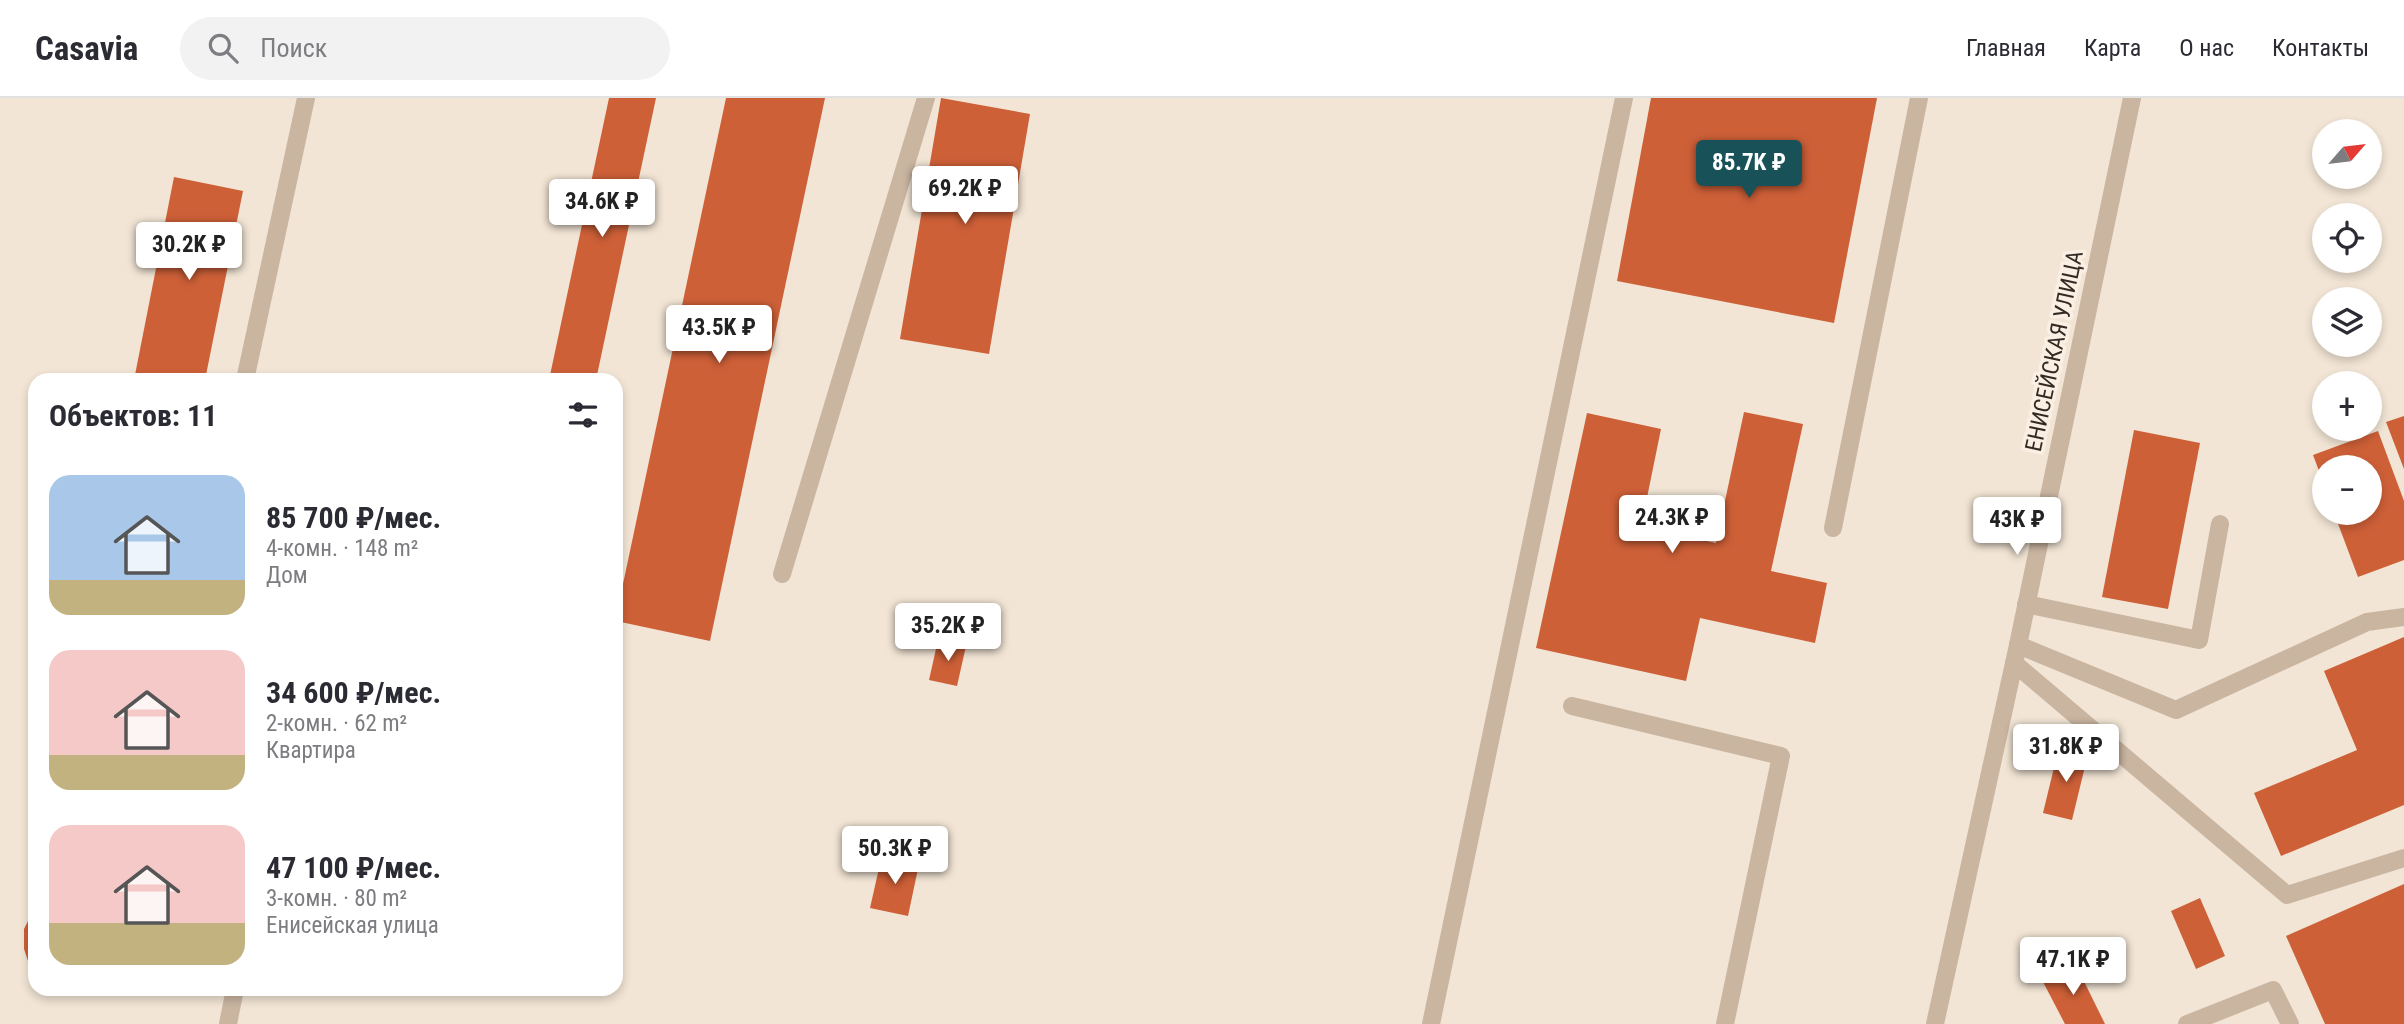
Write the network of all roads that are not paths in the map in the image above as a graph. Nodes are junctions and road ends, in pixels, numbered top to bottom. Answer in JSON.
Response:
{"nodes":[{"id":1,"x":306,"y":98,"type":"edge"},
{"id":2,"x":926,"y":98,"type":"edge"},
{"id":3,"x":1624,"y":98,"type":"edge"},
{"id":4,"x":1919,"y":98,"type":"edge"},
{"id":5,"x":2132,"y":98,"type":"edge"},
{"id":6,"x":247,"y":373,"type":"edge"},
{"id":7,"x":2220,"y":524,"type":"dead end"},
{"id":8,"x":1833,"y":528,"type":"dead end"},
{"id":9,"x":782,"y":574,"type":"dead end"},
{"id":10,"x":2026,"y":604,"type":"junction"},
{"id":11,"x":2404,"y":617,"type":"edge"},
{"id":12,"x":2018,"y":645,"type":"junction"},
{"id":13,"x":2014,"y":663,"type":"junction"},
{"id":14,"x":1572,"y":706,"type":"dead end"},
{"id":15,"x":2404,"y":858,"type":"edge"},
{"id":16,"x":234,"y":996,"type":"edge"},
{"id":17,"x":2192,"y":1023,"type":"edge"},
{"id":18,"x":228,"y":1024,"type":"edge"},
{"id":19,"x":1431,"y":1024,"type":"edge"},
{"id":20,"x":1725,"y":1024,"type":"edge"},
{"id":21,"x":1935,"y":1024,"type":"edge"},
{"id":22,"x":2290,"y":1024,"type":"edge"}],
"edges":[{"from":1,"to":6,"type":"street"},
{"from":2,"to":9,"type":"street"},
{"from":3,"to":19,"type":"street"},
{"from":4,"to":8,"type":"street"},
{"from":5,"to":10,"type":"street","name":"ЕНИСЕЙСКАЯ УЛИЦА"},
{"from":7,"to":10,"type":"street"},
{"from":10,"to":12,"type":"street","name":"ЕНИСЕЙСКАЯ УЛИЦА"},
{"from":11,"to":12,"type":"street"},
{"from":12,"to":13,"type":"street","name":"ЕНИСЕЙСКАЯ УЛИЦА"},
{"from":13,"to":15,"type":"street"},
{"from":13,"to":21,"type":"street","name":"ЕНИСЕЙСКАЯ УЛИЦА"},
{"from":14,"to":20,"type":"street"},
{"from":16,"to":18,"type":"street"},
{"from":17,"to":22,"type":"street"}]}
